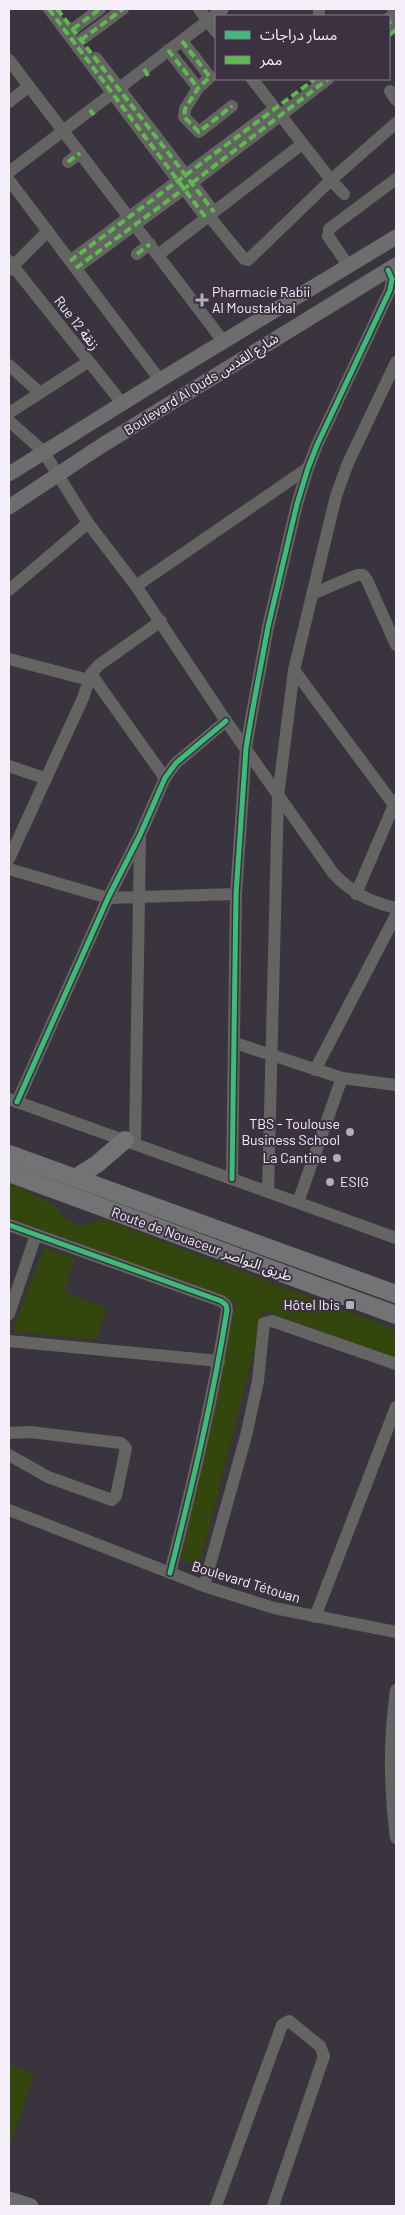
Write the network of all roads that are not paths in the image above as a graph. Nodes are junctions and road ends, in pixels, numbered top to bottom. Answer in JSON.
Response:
{"nodes":[{"id":1,"x":50,"y":9,"type":"edge"},
{"id":2,"x":57,"y":9,"type":"edge"},
{"id":3,"x":100,"y":9,"type":"edge"},
{"id":4,"x":123,"y":9,"type":"edge"},
{"id":5,"x":199,"y":9,"type":"edge"},
{"id":6,"x":215,"y":15,"type":"edge"},
{"id":7,"x":208,"y":21,"type":"junction"},
{"id":8,"x":73,"y":29,"type":"junction"},
{"id":9,"x":215,"y":31,"type":"edge"},
{"id":10,"x":81,"y":40,"type":"junction"},
{"id":11,"x":182,"y":41,"type":"junction"},
{"id":12,"x":168,"y":50,"type":"junction"},
{"id":13,"x":9,"y":60,"type":"edge"},
{"id":14,"x":253,"y":80,"type":"edge"},
{"id":15,"x":314,"y":80,"type":"edge"},
{"id":16,"x":326,"y":80,"type":"edge"},
{"id":17,"x":29,"y":86,"type":"junction"},
{"id":18,"x":198,"y":88,"type":"junction"},
{"id":19,"x":116,"y":90,"type":"junction"},
{"id":20,"x":9,"y":102,"type":"edge"},
{"id":21,"x":232,"y":106,"type":"dead end"},
{"id":22,"x":277,"y":112,"type":"junction"},
{"id":23,"x":396,"y":123,"type":"edge"},
{"id":24,"x":63,"y":131,"type":"junction"},
{"id":25,"x":302,"y":144,"type":"junction"},
{"id":26,"x":80,"y":152,"type":"junction"},
{"id":27,"x":68,"y":162,"type":"dead end"},
{"id":28,"x":9,"y":172,"type":"edge"},
{"id":29,"x":396,"y":179,"type":"edge"},
{"id":30,"x":9,"y":180,"type":"edge"},
{"id":31,"x":331,"y":180,"type":"junction"},
{"id":32,"x":186,"y":182,"type":"junction"},
{"id":33,"x":344,"y":194,"type":"dead end"},
{"id":34,"x":210,"y":215,"type":"junction"},
{"id":35,"x":133,"y":222,"type":"junction"},
{"id":36,"x":48,"y":232,"type":"junction"},
{"id":37,"x":396,"y":237,"type":"edge"},
{"id":38,"x":150,"y":244,"type":"junction"},
{"id":39,"x":137,"y":254,"type":"dead end"},
{"id":40,"x":158,"y":255,"type":"junction"},
{"id":41,"x":73,"y":264,"type":"junction"},
{"id":42,"x":10,"y":265,"type":"edge"},
{"id":43,"x":348,"y":265,"type":"junction"},
{"id":44,"x":392,"y":267,"type":"edge"},
{"id":45,"x":223,"y":341,"type":"junction"},
{"id":46,"x":88,"y":362,"type":"junction"},
{"id":47,"x":396,"y":362,"type":"edge"},
{"id":48,"x":9,"y":365,"type":"edge"},
{"id":49,"x":160,"y":380,"type":"junction"},
{"id":50,"x":40,"y":393,"type":"junction"},
{"id":51,"x":122,"y":403,"type":"junction"},
{"id":52,"x":9,"y":413,"type":"edge"},
{"id":53,"x":9,"y":421,"type":"edge"},
{"id":54,"x":43,"y":452,"type":"junction"},
{"id":55,"x":308,"y":468,"type":"junction"},
{"id":56,"x":9,"y":474,"type":"edge"},
{"id":57,"x":57,"y":475,"type":"junction"},
{"id":58,"x":9,"y":508,"type":"edge"},
{"id":59,"x":88,"y":523,"type":"junction"},
{"id":60,"x":136,"y":586,"type":"junction"},
{"id":61,"x":9,"y":590,"type":"edge"},
{"id":62,"x":312,"y":594,"type":"junction"},
{"id":63,"x":161,"y":622,"type":"junction"},
{"id":64,"x":396,"y":645,"type":"edge"},
{"id":65,"x":9,"y":660,"type":"edge"},
{"id":66,"x":294,"y":670,"type":"junction"},
{"id":67,"x":90,"y":677,"type":"junction"},
{"id":68,"x":226,"y":721,"type":"junction"},
{"id":69,"x":246,"y":748,"type":"junction"},
{"id":70,"x":9,"y":766,"type":"edge"},
{"id":71,"x":44,"y":778,"type":"junction"},
{"id":72,"x":165,"y":778,"type":"junction"},
{"id":73,"x":278,"y":796,"type":"junction"},
{"id":74,"x":395,"y":803,"type":"edge"},
{"id":75,"x":140,"y":835,"type":"junction"},
{"id":76,"x":9,"y":859,"type":"edge"},
{"id":77,"x":9,"y":869,"type":"edge"},
{"id":78,"x":236,"y":894,"type":"junction"},
{"id":79,"x":356,"y":894,"type":"junction"},
{"id":80,"x":138,"y":896,"type":"junction"},
{"id":81,"x":108,"y":898,"type":"junction"},
{"id":82,"x":396,"y":908,"type":"edge"},
{"id":83,"x":396,"y":915,"type":"edge"},
{"id":84,"x":235,"y":1043,"type":"junction"},
{"id":85,"x":270,"y":1056,"type":"junction"},
{"id":86,"x":315,"y":1070,"type":"junction"},
{"id":87,"x":342,"y":1078,"type":"junction"},
{"id":88,"x":396,"y":1086,"type":"edge"},
{"id":89,"x":13,"y":1100,"type":"edge"},
{"id":90,"x":132,"y":1139,"type":"junction"},
{"id":91,"x":9,"y":1154,"type":"edge"},
{"id":92,"x":9,"y":1173,"type":"edge"},
{"id":93,"x":75,"y":1178,"type":"junction"},
{"id":94,"x":232,"y":1179,"type":"junction"},
{"id":95,"x":105,"y":1188,"type":"junction"},
{"id":96,"x":268,"y":1192,"type":"junction"},
{"id":97,"x":298,"y":1202,"type":"junction"},
{"id":98,"x":9,"y":1225,"type":"edge"},
{"id":99,"x":36,"y":1235,"type":"junction"},
{"id":100,"x":396,"y":1238,"type":"edge"},
{"id":101,"x":396,"y":1294,"type":"edge"},
{"id":102,"x":9,"y":1314,"type":"edge"},
{"id":103,"x":396,"y":1315,"type":"edge"},
{"id":104,"x":9,"y":1341,"type":"edge"},
{"id":105,"x":219,"y":1361,"type":"junction"},
{"id":106,"x":396,"y":1364,"type":"edge"},
{"id":107,"x":396,"y":1407,"type":"edge"},
{"id":108,"x":9,"y":1433,"type":"edge"},
{"id":109,"x":9,"y":1455,"type":"edge"},
{"id":110,"x":9,"y":1510,"type":"edge"},
{"id":111,"x":170,"y":1573,"type":"junction"},
{"id":112,"x":204,"y":1586,"type":"junction"},
{"id":113,"x":315,"y":1617,"type":"junction"},
{"id":114,"x":396,"y":1632,"type":"edge"},
{"id":115,"x":396,"y":1690,"type":"edge"},
{"id":116,"x":396,"y":1838,"type":"edge"},
{"id":117,"x":9,"y":2199,"type":"edge"},
{"id":118,"x":31,"y":2206,"type":"edge"},
{"id":119,"x":216,"y":2206,"type":"edge"},
{"id":120,"x":273,"y":2206,"type":"edge"}],
"edges":[{"from":1,"to":19,"type":"street"},
{"from":2,"to":8,"type":"street"},
{"from":3,"to":8,"type":"street"},
{"from":4,"to":10,"type":"street"},
{"from":5,"to":7,"type":"street"},
{"from":6,"to":7,"type":"street"},
{"from":7,"to":9,"type":"street"},
{"from":7,"to":11,"type":"street"},
{"from":8,"to":10,"type":"street"},
{"from":10,"to":19,"type":"street"},
{"from":11,"to":12,"type":"street"},
{"from":11,"to":18,"type":"street"},
{"from":12,"to":18,"type":"street"},
{"from":12,"to":19,"type":"street"},
{"from":13,"to":17,"type":"street"},
{"from":14,"to":22,"type":"street"},
{"from":15,"to":22,"type":"street"},
{"from":16,"to":22,"type":"street"},
{"from":17,"to":20,"type":"street"},
{"from":17,"to":24,"type":"street"},
{"from":18,"to":21,"type":"street"},
{"from":19,"to":24,"type":"street"},
{"from":19,"to":32,"type":"street"},
{"from":22,"to":25,"type":"street"},
{"from":22,"to":32,"type":"street"},
{"from":23,"to":31,"type":"street"},
{"from":24,"to":26,"type":"street"},
{"from":24,"to":28,"type":"street"},
{"from":25,"to":31,"type":"street"},
{"from":25,"to":34,"type":"street"},
{"from":26,"to":27,"type":"street"},
{"from":26,"to":35,"type":"street"},
{"from":29,"to":43,"type":"street"},
{"from":30,"to":36,"type":"street"},
{"from":31,"to":33,"type":"street"},
{"from":31,"to":34,"type":"street"},
{"from":32,"to":34,"type":"street"},
{"from":32,"to":35,"type":"street"},
{"from":34,"to":40,"type":"street"},
{"from":35,"to":38,"type":"street"},
{"from":35,"to":41,"type":"street"},
{"from":36,"to":41,"type":"street"},
{"from":36,"to":42,"type":"street"},
{"from":37,"to":43,"type":"main road","name":"Boulevard Al Quds شارع القدس"},
{"from":38,"to":39,"type":"street"},
{"from":38,"to":40,"type":"street"},
{"from":40,"to":45,"type":"street"},
{"from":41,"to":49,"type":"street"},
{"from":42,"to":46,"type":"street","name":"Rue 12 زنقة"},
{"from":43,"to":45,"type":"main road","name":"Boulevard Al Quds شارع القدس"},
{"from":44,"to":55,"type":"street"},
{"from":44,"to":57,"type":"main road","name":"Boulevard Al Quds شارع القدس"},
{"from":45,"to":49,"type":"main road","name":"Boulevard Al Quds شارع القدس"},
{"from":46,"to":50,"type":"street"},
{"from":46,"to":51,"type":"street","name":"Rue 12 زنقة"},
{"from":47,"to":62,"type":"street"},
{"from":48,"to":50,"type":"street"},
{"from":49,"to":51,"type":"main road","name":"Boulevard Al Quds شارع القدس"},
{"from":50,"to":52,"type":"street"},
{"from":51,"to":54,"type":"main road","name":"Boulevard Al Quds شارع القدس"},
{"from":53,"to":54,"type":"street"},
{"from":54,"to":56,"type":"main road","name":"Boulevard Al Quds شارع القدس"},
{"from":54,"to":57,"type":"street"},
{"from":55,"to":60,"type":"street"},
{"from":55,"to":69,"type":"street"},
{"from":57,"to":58,"type":"main road","name":"Boulevard Al Quds شارع القدس"},
{"from":57,"to":59,"type":"street"},
{"from":59,"to":60,"type":"street"},
{"from":59,"to":61,"type":"street"},
{"from":60,"to":63,"type":"street"},
{"from":62,"to":64,"type":"street"},
{"from":62,"to":66,"type":"street"},
{"from":63,"to":67,"type":"street"},
{"from":63,"to":68,"type":"street"},
{"from":65,"to":67,"type":"street"},
{"from":66,"to":73,"type":"street"},
{"from":66,"to":74,"type":"street"},
{"from":67,"to":71,"type":"street"},
{"from":67,"to":72,"type":"street"},
{"from":68,"to":69,"type":"street"},
{"from":68,"to":72,"type":"street"},
{"from":69,"to":73,"type":"street"},
{"from":69,"to":78,"type":"street"},
{"from":70,"to":71,"type":"street"},
{"from":71,"to":76,"type":"street"},
{"from":72,"to":75,"type":"street"},
{"from":73,"to":79,"type":"street"},
{"from":73,"to":85,"type":"street"},
{"from":74,"to":79,"type":"street"},
{"from":75,"to":80,"type":"street"},
{"from":75,"to":81,"type":"street"},
{"from":77,"to":81,"type":"street"},
{"from":78,"to":80,"type":"street"},
{"from":78,"to":84,"type":"street"},
{"from":79,"to":82,"type":"street"},
{"from":80,"to":81,"type":"street"},
{"from":80,"to":90,"type":"street"},
{"from":81,"to":89,"type":"street"},
{"from":83,"to":86,"type":"street"},
{"from":84,"to":85,"type":"street"},
{"from":84,"to":94,"type":"street"},
{"from":85,"to":86,"type":"street"},
{"from":85,"to":96,"type":"street"},
{"from":86,"to":87,"type":"street"},
{"from":87,"to":88,"type":"street"},
{"from":87,"to":97,"type":"street"},
{"from":89,"to":90,"type":"street"},
{"from":90,"to":93,"type":"highway"},
{"from":90,"to":94,"type":"street"},
{"from":90,"to":95,"type":"highway"},
{"from":91,"to":93,"type":"highway","name":"Route de Nouaceur طريق النواصر"},
{"from":92,"to":103,"type":"highway","name":"Route de Nouaceur طريق النواصر"},
{"from":93,"to":95,"type":"highway","name":"Route de Nouaceur طريق النواصر"},
{"from":94,"to":96,"type":"street"},
{"from":95,"to":101,"type":"highway","name":"Route de Nouaceur طريق النواصر"},
{"from":96,"to":97,"type":"street"},
{"from":97,"to":100,"type":"street"},
{"from":98,"to":99,"type":"street"},
{"from":99,"to":102,"type":"street"},
{"from":99,"to":105,"type":"street"},
{"from":104,"to":105,"type":"street"},
{"from":105,"to":111,"type":"street"},
{"from":106,"to":112,"type":"street"},
{"from":107,"to":113,"type":"street"},
{"from":108,"to":109,"type":"street"},
{"from":110,"to":111,"type":"street","name":"Boulevard Tétouan"},
{"from":111,"to":112,"type":"street","name":"Boulevard Tétouan"},
{"from":112,"to":113,"type":"street","name":"Boulevard Tétouan"},
{"from":113,"to":114,"type":"street","name":"Boulevard Tétouan"},
{"from":115,"to":116,"type":"street"},
{"from":117,"to":118,"type":"main road"},
{"from":119,"to":120,"type":"street"}]}
